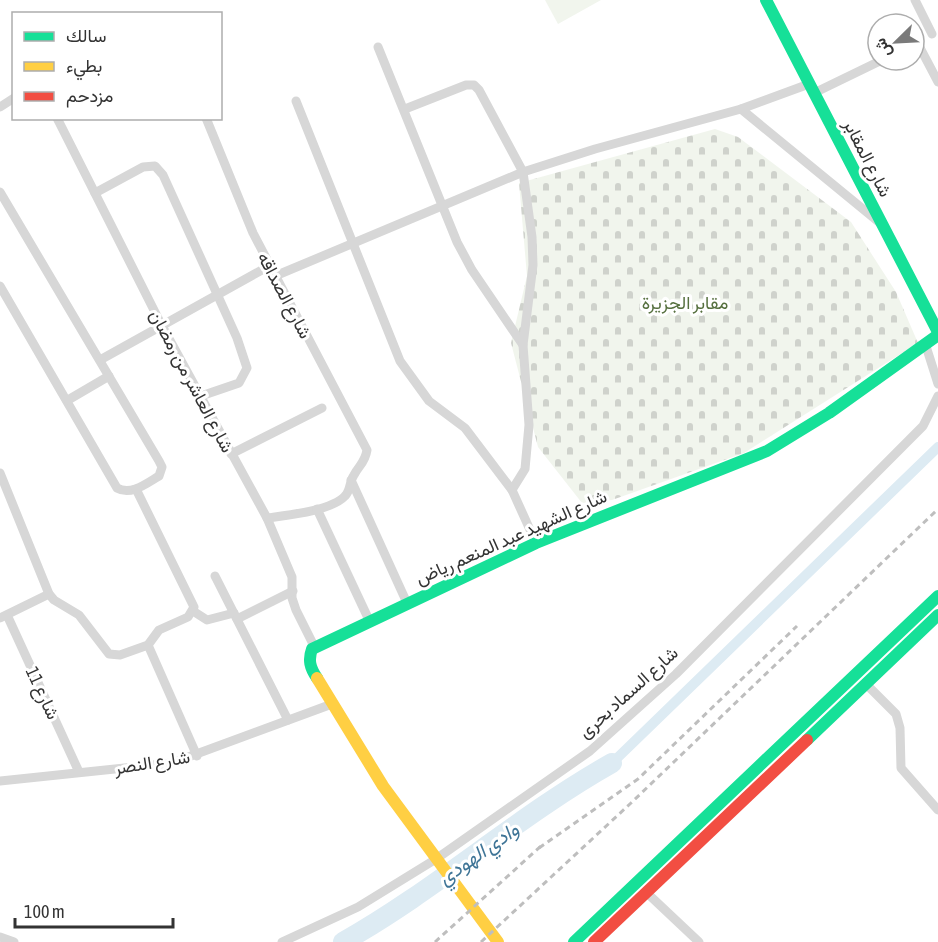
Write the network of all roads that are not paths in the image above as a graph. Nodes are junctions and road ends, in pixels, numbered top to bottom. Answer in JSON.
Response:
{"nodes":[{"id":1,"x":766,"y":0,"type":"edge"},
{"id":2,"x":915,"y":0,"type":"edge"},
{"id":3,"x":935,"y":32,"type":"edge"},
{"id":4,"x":378,"y":47,"type":"dead end"},
{"id":5,"x":926,"y":62,"type":"edge"},
{"id":6,"x":866,"y":67,"type":"edge"},
{"id":7,"x":938,"y":82,"type":"edge"},
{"id":8,"x":812,"y":89,"type":"junction"},
{"id":9,"x":296,"y":101,"type":"dead end"},
{"id":10,"x":405,"y":109,"type":"junction"},
{"id":11,"x":741,"y":109,"type":"junction"},
{"id":12,"x":58,"y":120,"type":"edge"},
{"id":13,"x":207,"y":120,"type":"edge"},
{"id":14,"x":523,"y":172,"type":"junction"},
{"id":15,"x":0,"y":192,"type":"edge"},
{"id":16,"x":95,"y":193,"type":"junction"},
{"id":17,"x":441,"y":206,"type":"junction"},
{"id":18,"x":882,"y":225,"type":"junction"},
{"id":19,"x":353,"y":242,"type":"junction"},
{"id":20,"x":269,"y":266,"type":"junction"},
{"id":21,"x":274,"y":276,"type":"junction"},
{"id":22,"x":0,"y":286,"type":"edge"},
{"id":23,"x":216,"y":295,"type":"junction"},
{"id":24,"x":161,"y":324,"type":"junction"},
{"id":25,"x":938,"y":334,"type":"edge"},
{"id":26,"x":925,"y":344,"type":"junction"},
{"id":27,"x":523,"y":345,"type":"junction"},
{"id":28,"x":100,"y":360,"type":"junction"},
{"id":29,"x":109,"y":376,"type":"junction"},
{"id":30,"x":938,"y":384,"type":"edge"},
{"id":31,"x":201,"y":396,"type":"junction"},
{"id":32,"x":938,"y":396,"type":"edge"},
{"id":33,"x":68,"y":400,"type":"junction"},
{"id":34,"x":322,"y":408,"type":"dead end"},
{"id":35,"x":231,"y":454,"type":"junction"},
{"id":36,"x":0,"y":472,"type":"edge"},
{"id":37,"x":351,"y":480,"type":"junction"},
{"id":38,"x":136,"y":489,"type":"junction"},
{"id":39,"x":512,"y":490,"type":"junction"},
{"id":40,"x":316,"y":509,"type":"junction"},
{"id":41,"x":267,"y":519,"type":"junction"},
{"id":42,"x":536,"y":543,"type":"junction"},
{"id":43,"x":215,"y":576,"type":"dead end"},
{"id":44,"x":293,"y":591,"type":"junction"},
{"id":45,"x":49,"y":594,"type":"junction"},
{"id":46,"x":938,"y":596,"type":"edge"},
{"id":47,"x":407,"y":603,"type":"junction"},
{"id":48,"x":193,"y":611,"type":"junction"},
{"id":49,"x":938,"y":615,"type":"edge"},
{"id":50,"x":3,"y":616,"type":"edge"},
{"id":51,"x":236,"y":616,"type":"junction"},
{"id":52,"x":369,"y":620,"type":"junction"},
{"id":53,"x":148,"y":645,"type":"junction"},
{"id":54,"x":315,"y":646,"type":"junction"},
{"id":55,"x":867,"y":684,"type":"junction"},
{"id":56,"x":332,"y":704,"type":"junction"},
{"id":57,"x":288,"y":720,"type":"junction"},
{"id":58,"x":197,"y":756,"type":"junction"},
{"id":59,"x":79,"y":772,"type":"junction"},
{"id":60,"x":0,"y":781,"type":"edge"},
{"id":61,"x":938,"y":810,"type":"edge"},
{"id":62,"x":436,"y":859,"type":"junction"},
{"id":63,"x":647,"y":893,"type":"junction"},
{"id":64,"x":0,"y":937,"type":"edge"},
{"id":65,"x":14,"y":942,"type":"edge"},
{"id":66,"x":282,"y":942,"type":"edge"},
{"id":67,"x":498,"y":942,"type":"edge"},
{"id":68,"x":574,"y":942,"type":"edge"},
{"id":69,"x":594,"y":942,"type":"edge"},
{"id":70,"x":699,"y":942,"type":"edge"}],
"edges":[{"from":1,"to":8,"type":"main road","name":"شارع المقابر"},
{"from":2,"to":3,"type":"street"},
{"from":4,"to":10,"type":"street"},
{"from":5,"to":7,"type":"street"},
{"from":6,"to":8,"type":"street"},
{"from":8,"to":11,"type":"street"},
{"from":8,"to":18,"type":"main road","name":"شارع المقابر"},
{"from":9,"to":19,"type":"street"},
{"from":10,"to":14,"type":"street"},
{"from":10,"to":17,"type":"street"},
{"from":11,"to":14,"type":"street"},
{"from":11,"to":18,"type":"street"},
{"from":12,"to":16,"type":"street","name":"شارع العاشر من رمضان"},
{"from":13,"to":20,"type":"street","name":"شارع الصداقه"},
{"from":14,"to":17,"type":"street"},
{"from":14,"to":27,"type":"street"},
{"from":15,"to":28,"type":"street"},
{"from":16,"to":23,"type":"street"},
{"from":16,"to":24,"type":"street","name":"شارع العاشر من رمضان"},
{"from":17,"to":19,"type":"street"},
{"from":17,"to":27,"type":"street"},
{"from":18,"to":25,"type":"main road","name":"شارع المقابر"},
{"from":19,"to":21,"type":"street"},
{"from":19,"to":39,"type":"street"},
{"from":20,"to":21,"type":"street","name":"شارع الصداقه"},
{"from":20,"to":23,"type":"street"},
{"from":21,"to":37,"type":"street","name":"شارع الصداقه"},
{"from":22,"to":33,"type":"street"},
{"from":23,"to":24,"type":"street"},
{"from":23,"to":31,"type":"street"},
{"from":24,"to":28,"type":"street"},
{"from":24,"to":31,"type":"street","name":"شارع العاشر من رمضان"},
{"from":25,"to":26,"type":"main road","name":"شارع الشهيد عبد المنعم رياض"},
{"from":26,"to":30,"type":"street"},
{"from":26,"to":42,"type":"main road","name":"شارع الشهيد عبد المنعم رياض"},
{"from":27,"to":39,"type":"street"},
{"from":28,"to":29,"type":"street"},
{"from":29,"to":33,"type":"street"},
{"from":29,"to":38,"type":"street"},
{"from":31,"to":35,"type":"street","name":"شارع العاشر من رمضان"},
{"from":32,"to":62,"type":"street","name":"شارع السماد بحرى"},
{"from":33,"to":38,"type":"street"},
{"from":34,"to":35,"type":"street"},
{"from":35,"to":41,"type":"street","name":"شارع العاشر من رمضان"},
{"from":36,"to":45,"type":"street"},
{"from":37,"to":40,"type":"street"},
{"from":37,"to":47,"type":"street"},
{"from":38,"to":48,"type":"street"},
{"from":39,"to":42,"type":"street"},
{"from":40,"to":41,"type":"street"},
{"from":40,"to":52,"type":"street"},
{"from":41,"to":44,"type":"street","name":"شارع العاشر من رمضان"},
{"from":42,"to":47,"type":"main road","name":"شارع الشهيد عبد المنعم رياض"},
{"from":43,"to":51,"type":"street"},
{"from":44,"to":51,"type":"street"},
{"from":44,"to":54,"type":"street","name":"شارع العاشر من رمضان"},
{"from":45,"to":50,"type":"street"},
{"from":45,"to":53,"type":"street"},
{"from":46,"to":68,"type":"main road"},
{"from":47,"to":52,"type":"main road","name":"شارع الشهيد عبد المنعم رياض"},
{"from":48,"to":51,"type":"street"},
{"from":48,"to":53,"type":"street"},
{"from":49,"to":55,"type":"main road"},
{"from":50,"to":59,"type":"street","name":"شارع 11"},
{"from":51,"to":57,"type":"street"},
{"from":52,"to":54,"type":"main road","name":"شارع الشهيد عبد المنعم رياض"},
{"from":53,"to":58,"type":"street"},
{"from":54,"to":56,"type":"main road"},
{"from":55,"to":61,"type":"street"},
{"from":55,"to":63,"type":"main road"},
{"from":56,"to":57,"type":"street","name":"شارع النصر"},
{"from":56,"to":62,"type":"main road"},
{"from":57,"to":58,"type":"street","name":"شارع النصر"},
{"from":58,"to":59,"type":"street","name":"شارع النصر"},
{"from":59,"to":60,"type":"street","name":"شارع النصر"},
{"from":62,"to":66,"type":"street","name":"شارع السماد بحرى"},
{"from":62,"to":67,"type":"main road"},
{"from":63,"to":69,"type":"main road"},
{"from":63,"to":70,"type":"street"},
{"from":64,"to":65,"type":"street"}]}
